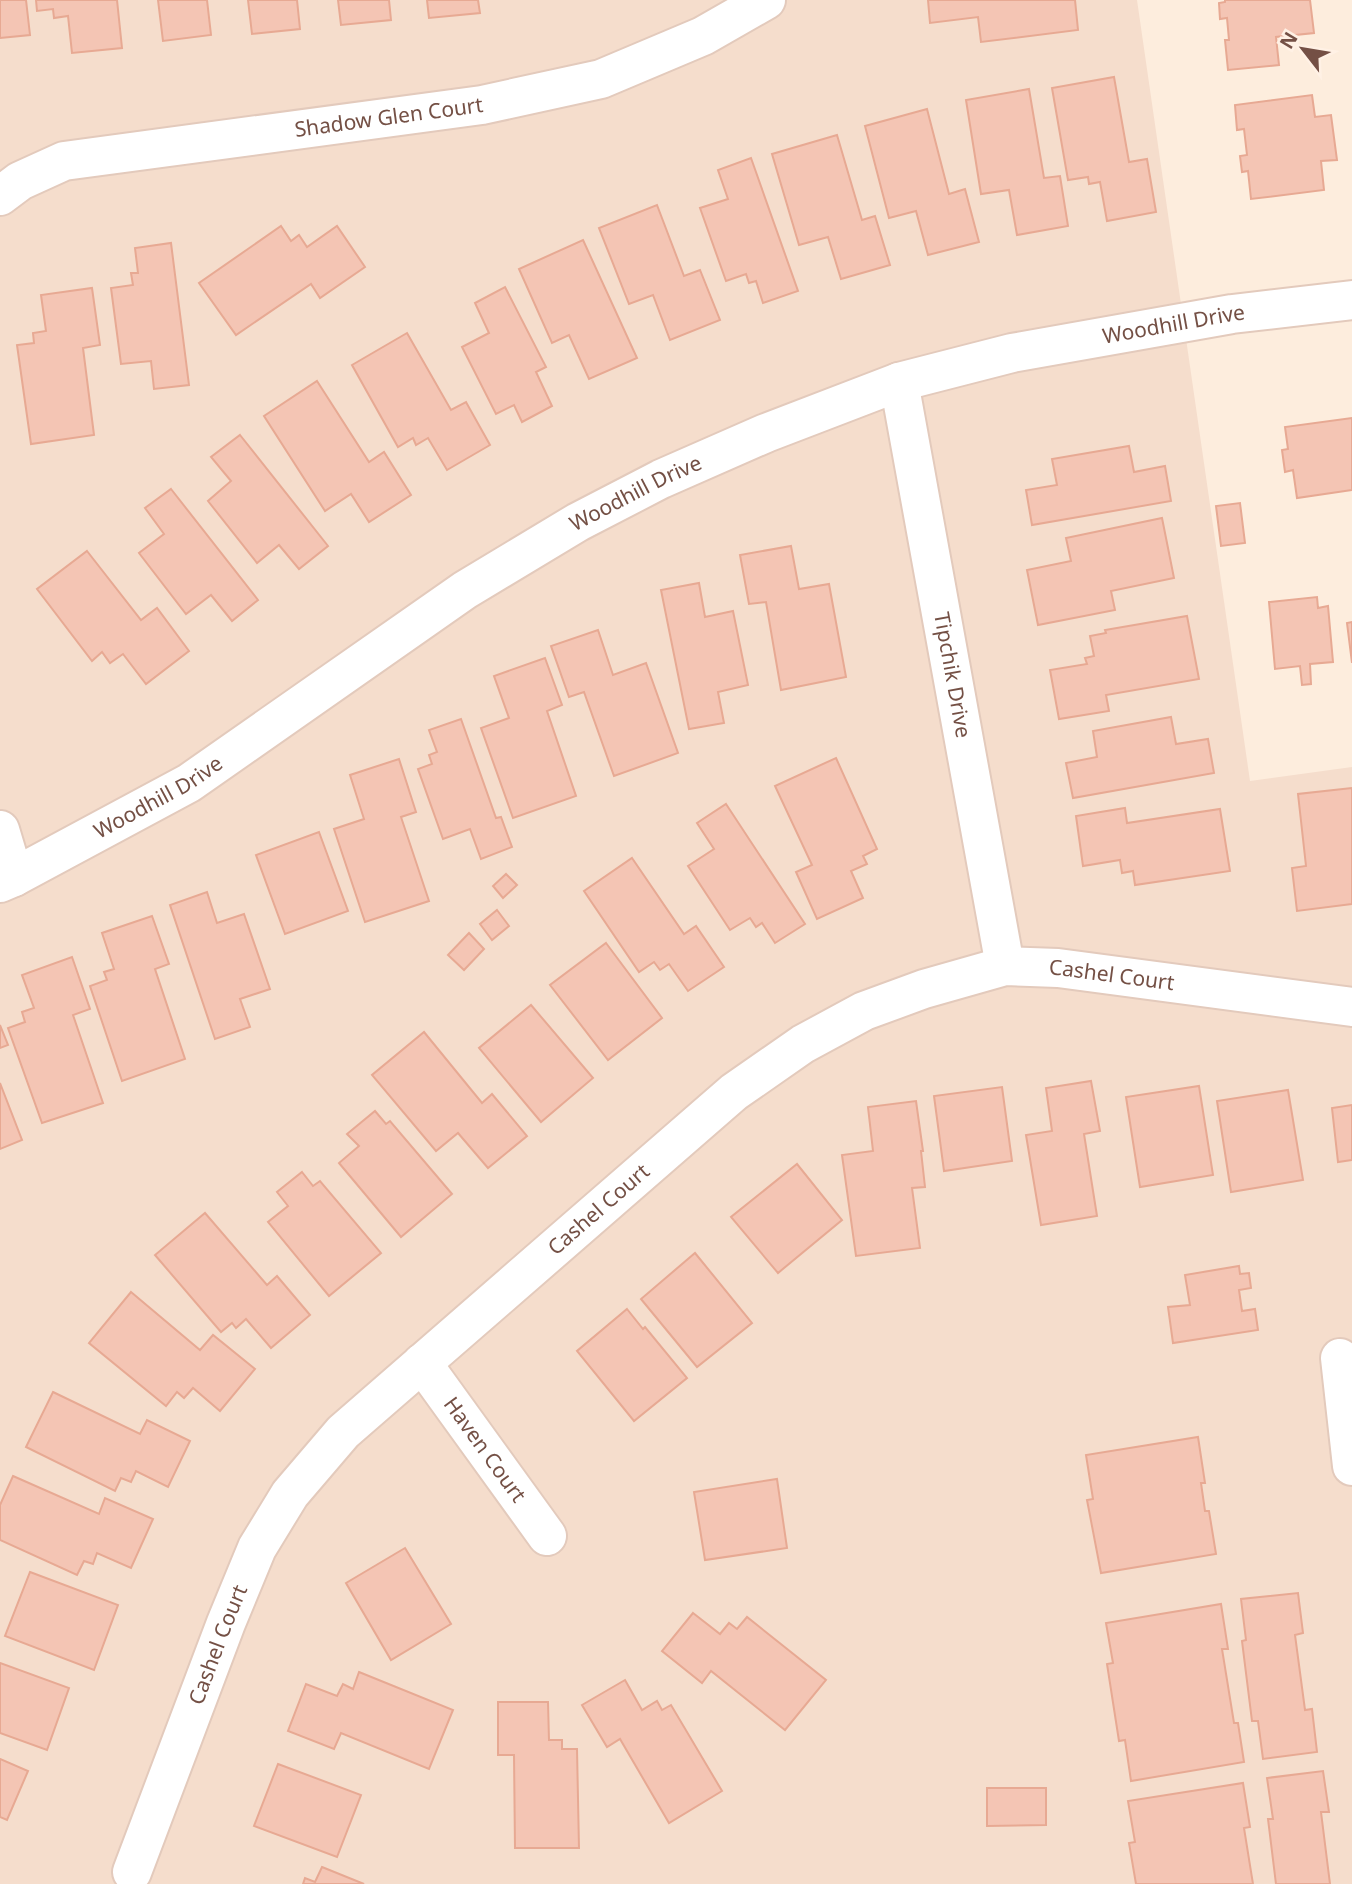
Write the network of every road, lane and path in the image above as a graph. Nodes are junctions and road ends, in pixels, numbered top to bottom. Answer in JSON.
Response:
{"nodes":[{"id":1,"x":766,"y":0,"type":"edge"},
{"id":2,"x":0,"y":196,"type":"edge"},
{"id":3,"x":1352,"y":300,"type":"edge"},
{"id":4,"x":899,"y":382,"type":"junction"},
{"id":5,"x":0,"y":830,"type":"edge"},
{"id":6,"x":7,"y":880,"type":"edge"},
{"id":7,"x":1005,"y":966,"type":"junction"},
{"id":8,"x":1352,"y":1007,"type":"edge"},
{"id":9,"x":1340,"y":1358,"type":"dead end"},
{"id":10,"x":422,"y":1363,"type":"junction"},
{"id":11,"x":1352,"y":1466,"type":"edge"},
{"id":12,"x":547,"y":1536,"type":"dead end"},
{"id":13,"x":132,"y":1872,"type":"dead end"}],
"edges":[{"from":1,"to":2,"type":"street","name":"Shadow Glen Court"},
{"from":3,"to":4,"type":"street","name":"Woodhill Drive"},
{"from":4,"to":6,"type":"street","name":"Woodhill Drive"},
{"from":4,"to":7,"type":"street","name":"Tipchik Drive"},
{"from":5,"to":6,"type":"street"},
{"from":7,"to":8,"type":"street","name":"Cashel Court"},
{"from":7,"to":10,"type":"street","name":"Cashel Court"},
{"from":9,"to":11,"type":"street"},
{"from":10,"to":12,"type":"street","name":"Haven Court"},
{"from":10,"to":13,"type":"street","name":"Cashel Court"}]}
